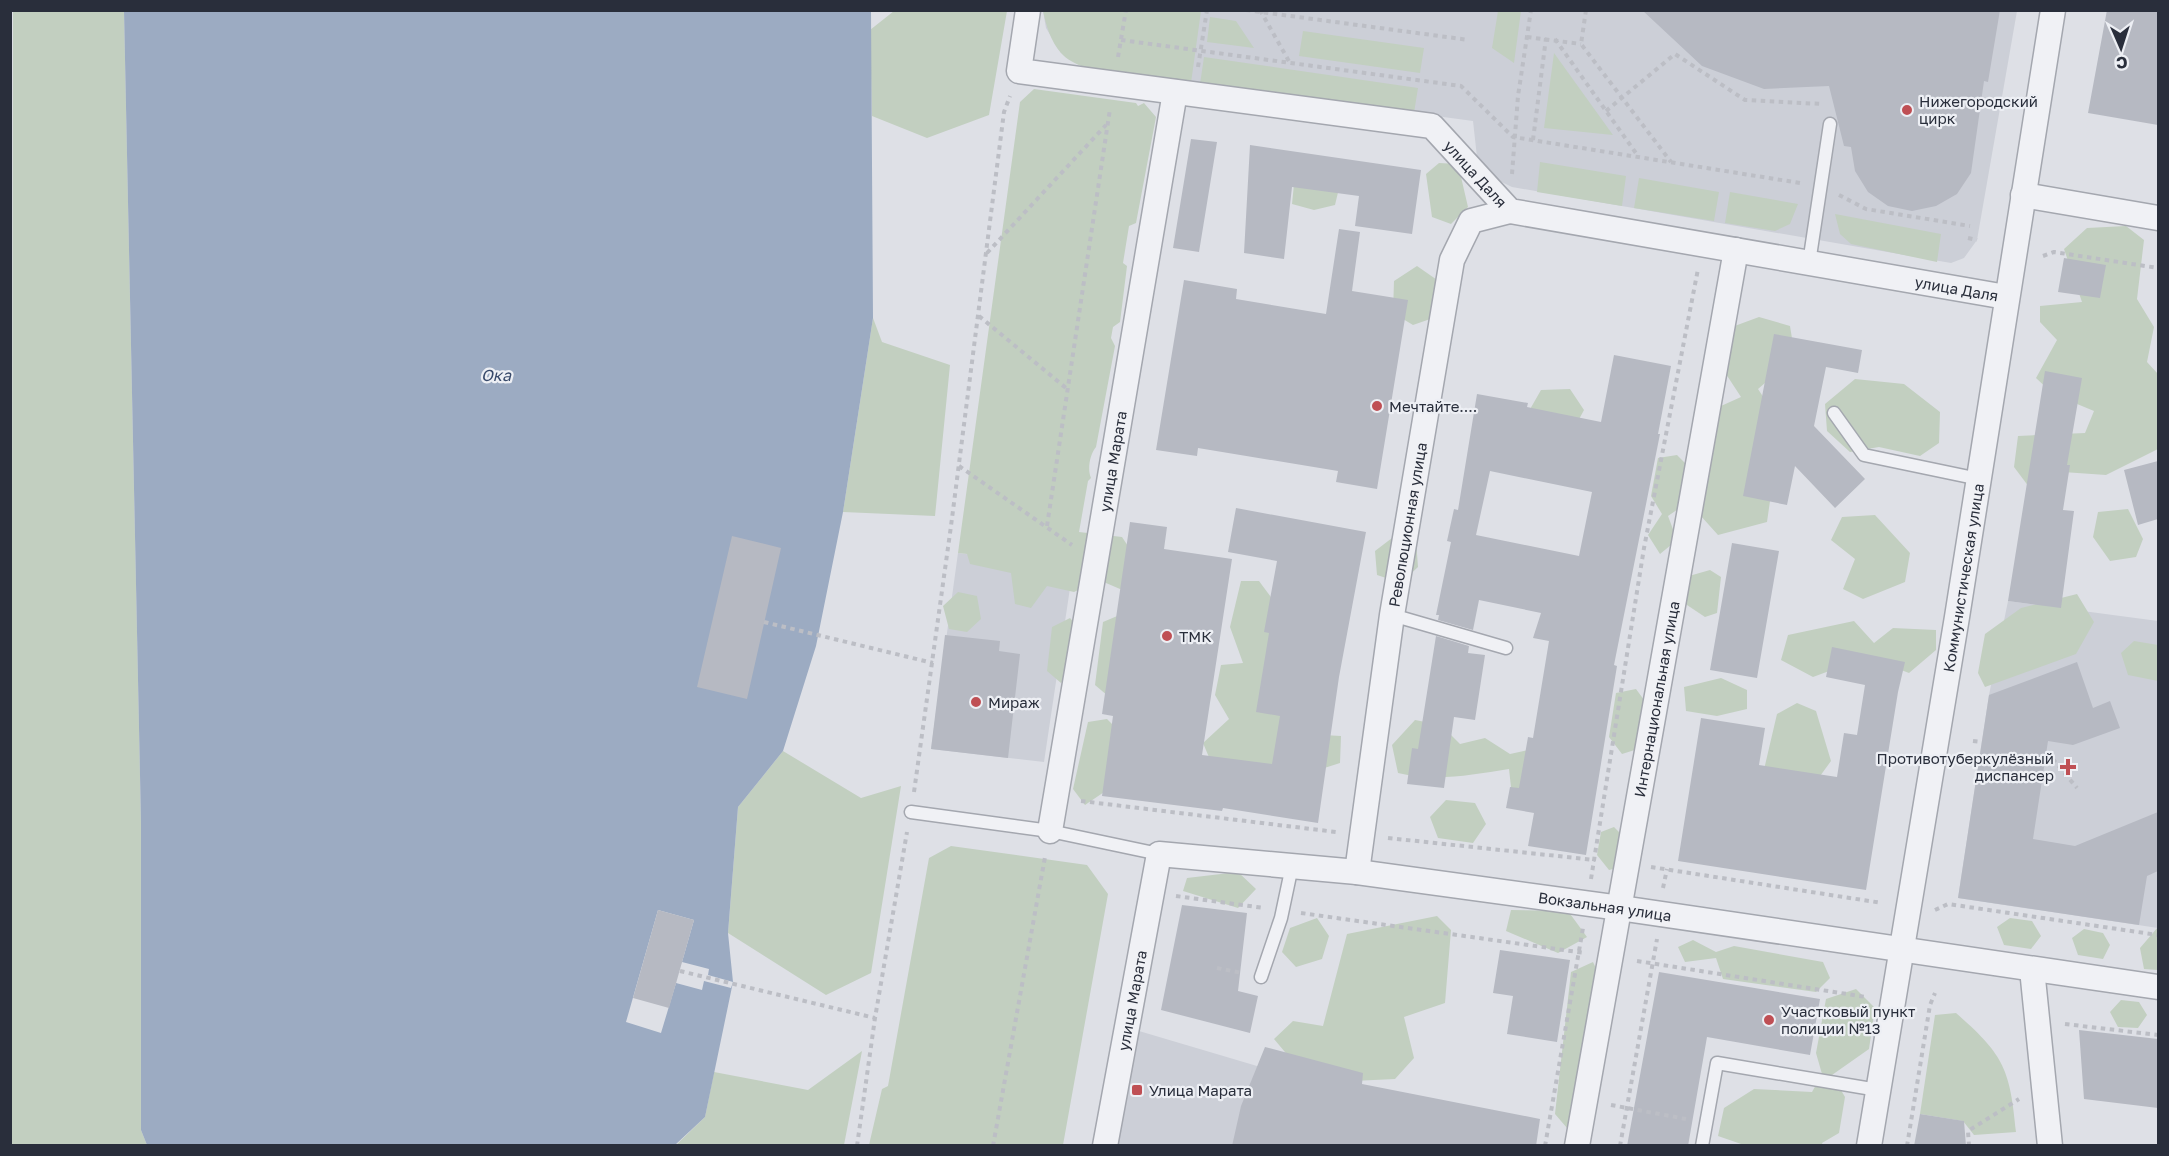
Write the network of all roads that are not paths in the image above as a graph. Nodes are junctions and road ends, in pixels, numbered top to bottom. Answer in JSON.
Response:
{"nodes":[{"id":1,"x":1028,"y":10,"type":"edge"},
{"id":2,"x":2053,"y":10,"type":"edge"},
{"id":3,"x":1184,"y":93,"type":"junction"},
{"id":4,"x":1830,"y":124,"type":"dead end"},
{"id":5,"x":2023,"y":195,"type":"junction"},
{"id":6,"x":1509,"y":211,"type":"junction"},
{"id":7,"x":2158,"y":218,"type":"edge"},
{"id":8,"x":1736,"y":250,"type":"junction"},
{"id":9,"x":1809,"y":263,"type":"junction"},
{"id":10,"x":2006,"y":297,"type":"junction"},
{"id":11,"x":1834,"y":413,"type":"dead end"},
{"id":12,"x":1978,"y":479,"type":"junction"},
{"id":13,"x":1392,"y":615,"type":"junction"},
{"id":14,"x":1506,"y":648,"type":"dead end"},
{"id":15,"x":911,"y":812,"type":"road end"},
{"id":16,"x":1050,"y":831,"type":"junction"},
{"id":17,"x":1159,"y":854,"type":"junction"},
{"id":18,"x":1292,"y":866,"type":"junction"},
{"id":19,"x":1356,"y":872,"type":"junction"},
{"id":20,"x":1620,"y":908,"type":"junction"},
{"id":21,"x":1902,"y":950,"type":"junction"},
{"id":22,"x":2032,"y":969,"type":"junction"},
{"id":23,"x":1261,"y":977,"type":"dead end"},
{"id":24,"x":2158,"y":987,"type":"edge"},
{"id":25,"x":1878,"y":1090,"type":"junction"},
{"id":26,"x":1105,"y":1146,"type":"edge"},
{"id":27,"x":1577,"y":1146,"type":"edge"},
{"id":28,"x":1702,"y":1146,"type":"edge"},
{"id":29,"x":1869,"y":1146,"type":"edge"},
{"id":30,"x":2050,"y":1146,"type":"edge"}],
"edges":[{"from":1,"to":3,"type":"street","name":"улица Даля"},
{"from":2,"to":5,"type":"street","name":"Коммунистическая улица"},
{"from":3,"to":6,"type":"street","name":"улица Даля"},
{"from":3,"to":16,"type":"street","name":"улица Марата"},
{"from":4,"to":9,"type":"lane"},
{"from":5,"to":7,"type":"street"},
{"from":5,"to":10,"type":"street","name":"Коммунистическая улица"},
{"from":6,"to":8,"type":"street","name":"улица Даля"},
{"from":6,"to":13,"type":"street","name":"Революционная улица"},
{"from":8,"to":9,"type":"street","name":"улица Даля"},
{"from":8,"to":20,"type":"street","name":"Интернациональная улица"},
{"from":9,"to":10,"type":"street","name":"улица Даля"},
{"from":10,"to":12,"type":"street","name":"Коммунистическая улица"},
{"from":11,"to":12,"type":"lane"},
{"from":12,"to":21,"type":"street","name":"Коммунистическая улица"},
{"from":13,"to":14,"type":"lane"},
{"from":13,"to":19,"type":"street","name":"Революционная улица"},
{"from":15,"to":16,"type":"lane","name":"Вокзальная улица"},
{"from":16,"to":17,"type":"lane","name":"Вокзальная улица"},
{"from":17,"to":18,"type":"street","name":"Вокзальная улица"},
{"from":17,"to":26,"type":"street","name":"улица Марата"},
{"from":18,"to":19,"type":"street","name":"Вокзальная улица"},
{"from":18,"to":23,"type":"lane"},
{"from":19,"to":20,"type":"street","name":"Вокзальная улица"},
{"from":20,"to":21,"type":"street","name":"Вокзальная улица"},
{"from":20,"to":27,"type":"street","name":"Интернациональная улица"},
{"from":21,"to":22,"type":"street","name":"Вокзальная улица"},
{"from":21,"to":25,"type":"street","name":"Коммунистическая улица"},
{"from":22,"to":24,"type":"street","name":"Вокзальная улица"},
{"from":22,"to":30,"type":"street"},
{"from":25,"to":28,"type":"lane"},
{"from":25,"to":29,"type":"street","name":"Коммунистическая улица"}]}
